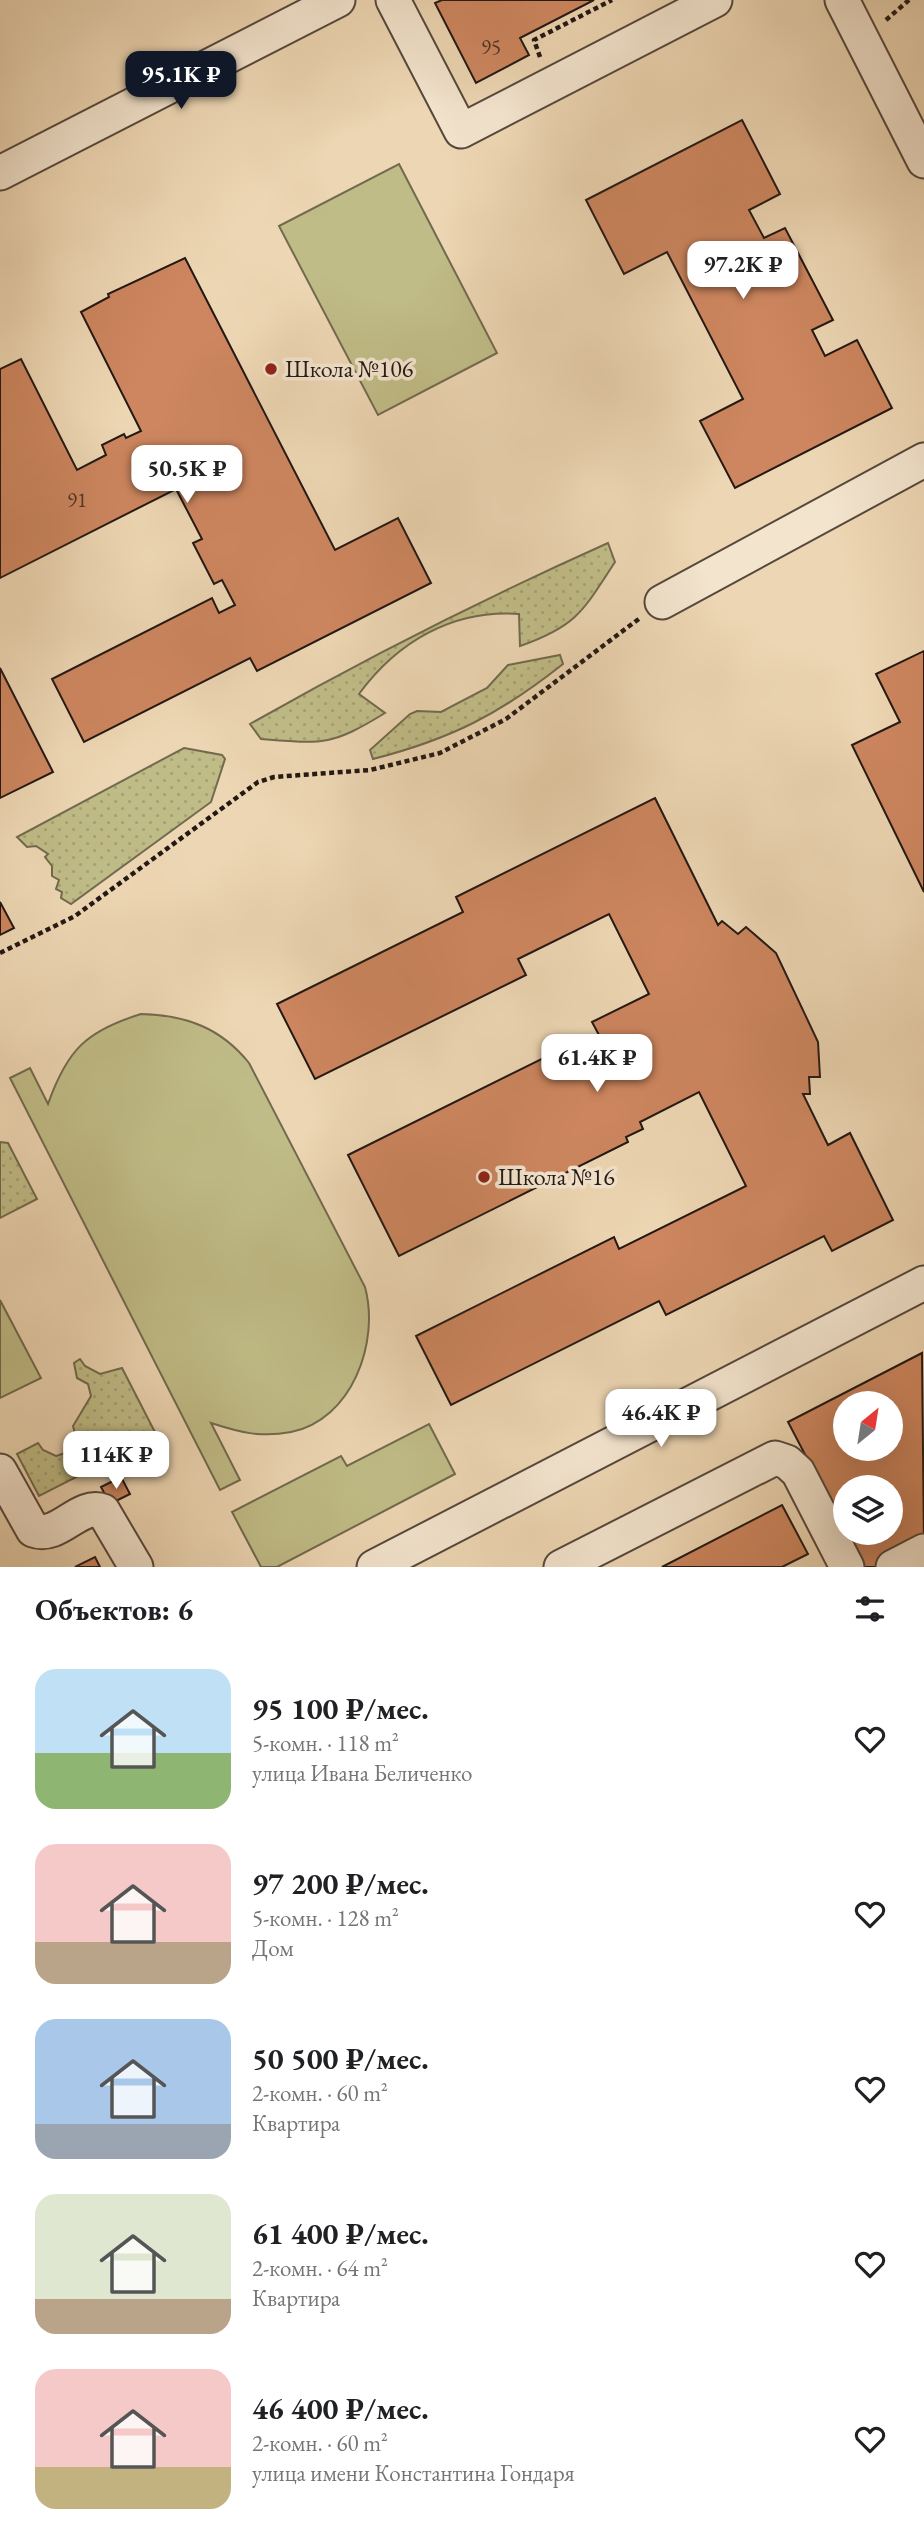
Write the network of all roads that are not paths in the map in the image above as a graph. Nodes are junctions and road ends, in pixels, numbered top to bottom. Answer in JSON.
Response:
{"nodes":[{"id":1,"x":338,"y":0,"type":"edge"},
{"id":2,"x":393,"y":0,"type":"edge"},
{"id":3,"x":715,"y":0,"type":"edge"},
{"id":4,"x":842,"y":0,"type":"edge"},
{"id":5,"x":924,"y":161,"type":"edge"},
{"id":6,"x":0,"y":173,"type":"edge"},
{"id":7,"x":924,"y":460,"type":"edge"},
{"id":8,"x":662,"y":602,"type":"road end"},
{"id":9,"x":924,"y":1283,"type":"edge"},
{"id":10,"x":16,"y":1486,"type":"edge"},
{"id":11,"x":924,"y":1551,"type":"edge"},
{"id":12,"x":135,"y":1567,"type":"edge"},
{"id":13,"x":374,"y":1567,"type":"edge"},
{"id":14,"x":561,"y":1567,"type":"edge"},
{"id":15,"x":847,"y":1567,"type":"edge"},
{"id":16,"x":893,"y":1567,"type":"edge"}],
"edges":[{"from":1,"to":6,"type":"street"},
{"from":2,"to":3,"type":"street"},
{"from":4,"to":5,"type":"street"},
{"from":7,"to":8,"type":"street"},
{"from":9,"to":13,"type":"street"},
{"from":10,"to":12,"type":"street"},
{"from":11,"to":16,"type":"street"},
{"from":14,"to":15,"type":"street"}]}
